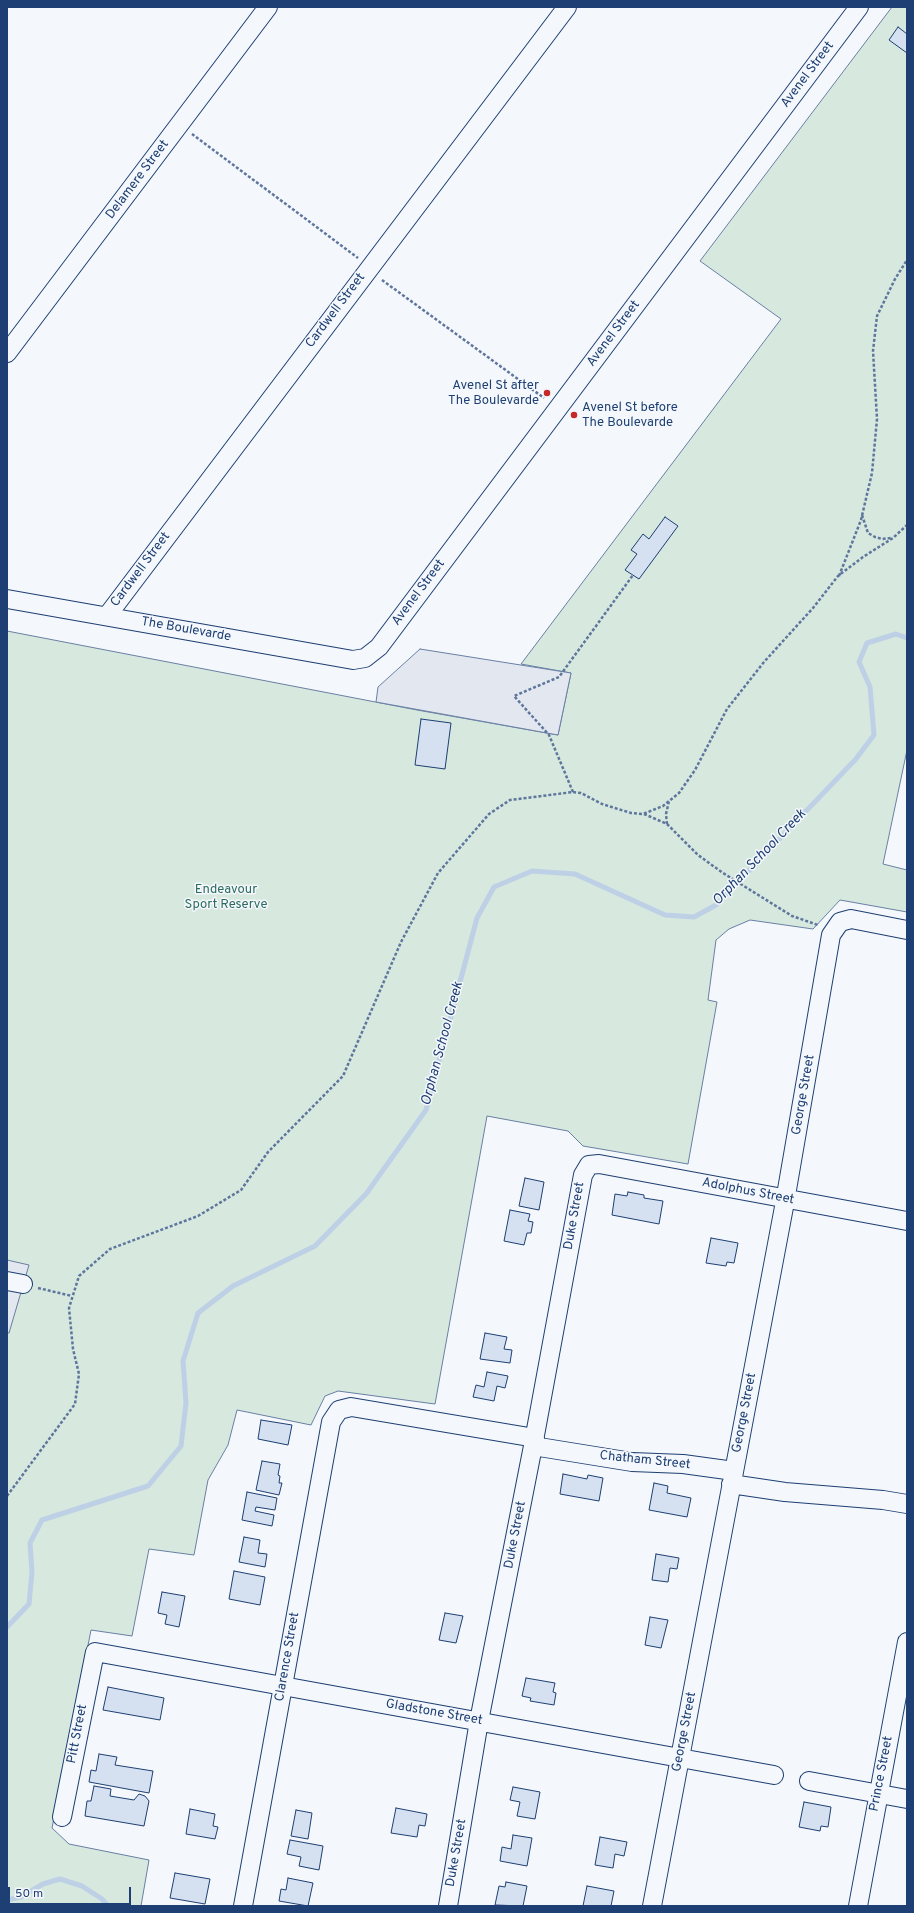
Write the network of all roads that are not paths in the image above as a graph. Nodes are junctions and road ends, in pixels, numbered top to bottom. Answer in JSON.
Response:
{"nodes":[{"id":1,"x":268,"y":7,"type":"edge"},
{"id":2,"x":567,"y":7,"type":"edge"},
{"id":3,"x":859,"y":7,"type":"edge"},
{"id":4,"x":7,"y":353,"type":"edge"},
{"id":5,"x":7,"y":599,"type":"edge"},
{"id":6,"x":107,"y":616,"type":"junction"},
{"id":7,"x":365,"y":658,"type":"joint"},
{"id":8,"x":907,"y":930,"type":"edge"},
{"id":9,"x":589,"y":1165,"type":"joint"},
{"id":10,"x":786,"y":1199,"type":"junction"},
{"id":11,"x":907,"y":1221,"type":"edge"},
{"id":12,"x":339,"y":1410,"type":"joint"},
{"id":13,"x":534,"y":1442,"type":"junction"},
{"id":14,"x":733,"y":1478,"type":"junction"},
{"id":15,"x":907,"y":1504,"type":"edge"},
{"id":16,"x":907,"y":1642,"type":"edge"},
{"id":17,"x":95,"y":1652,"type":"joint"},
{"id":18,"x":282,"y":1686,"type":"junction"},
{"id":19,"x":480,"y":1721,"type":"junction"},
{"id":20,"x":680,"y":1758,"type":"junction"},
{"id":21,"x":774,"y":1775,"type":"dead end"},
{"id":22,"x":809,"y":1781,"type":"dead end"},
{"id":23,"x":878,"y":1794,"type":"junction"},
{"id":24,"x":907,"y":1800,"type":"edge"},
{"id":25,"x":62,"y":1817,"type":"dead end"},
{"id":26,"x":243,"y":1906,"type":"edge"},
{"id":27,"x":448,"y":1906,"type":"edge"},
{"id":28,"x":652,"y":1906,"type":"edge"},
{"id":29,"x":858,"y":1906,"type":"edge"}],
"edges":[{"from":1,"to":4,"type":"street","name":"Delamere Street"},
{"from":2,"to":6,"type":"street","name":"Cardwell Street"},
{"from":3,"to":7,"type":"street","name":"Avenel Street"},
{"from":5,"to":6,"type":"street","name":"The Boulevarde"},
{"from":6,"to":7,"type":"street","name":"The Boulevarde"},
{"from":8,"to":10,"type":"street","name":"George Street"},
{"from":9,"to":10,"type":"street","name":"Adolphus Street"},
{"from":9,"to":13,"type":"street","name":"Duke Street"},
{"from":10,"to":11,"type":"street","name":"Adolphus Street"},
{"from":10,"to":14,"type":"street","name":"George Street"},
{"from":12,"to":13,"type":"street","name":"Chatham Street"},
{"from":12,"to":18,"type":"street","name":"Clarence Street"},
{"from":13,"to":14,"type":"street","name":"Chatham Street"},
{"from":13,"to":19,"type":"street","name":"Duke Street"},
{"from":14,"to":15,"type":"street","name":"Chatham Street"},
{"from":14,"to":20,"type":"street","name":"George Street"},
{"from":16,"to":23,"type":"street","name":"Prince Street"},
{"from":17,"to":18,"type":"street","name":"Gladstone Street"},
{"from":17,"to":25,"type":"street","name":"Pitt Street"},
{"from":18,"to":19,"type":"street","name":"Gladstone Street"},
{"from":18,"to":26,"type":"street","name":"Clarence Street"},
{"from":19,"to":20,"type":"street","name":"Gladstone Street"},
{"from":19,"to":27,"type":"street","name":"Duke Street"},
{"from":20,"to":21,"type":"street","name":"Gladstone Street"},
{"from":20,"to":28,"type":"street","name":"George Street"},
{"from":22,"to":23,"type":"street"},
{"from":23,"to":24,"type":"street"},
{"from":23,"to":29,"type":"street","name":"Prince Street"}]}
